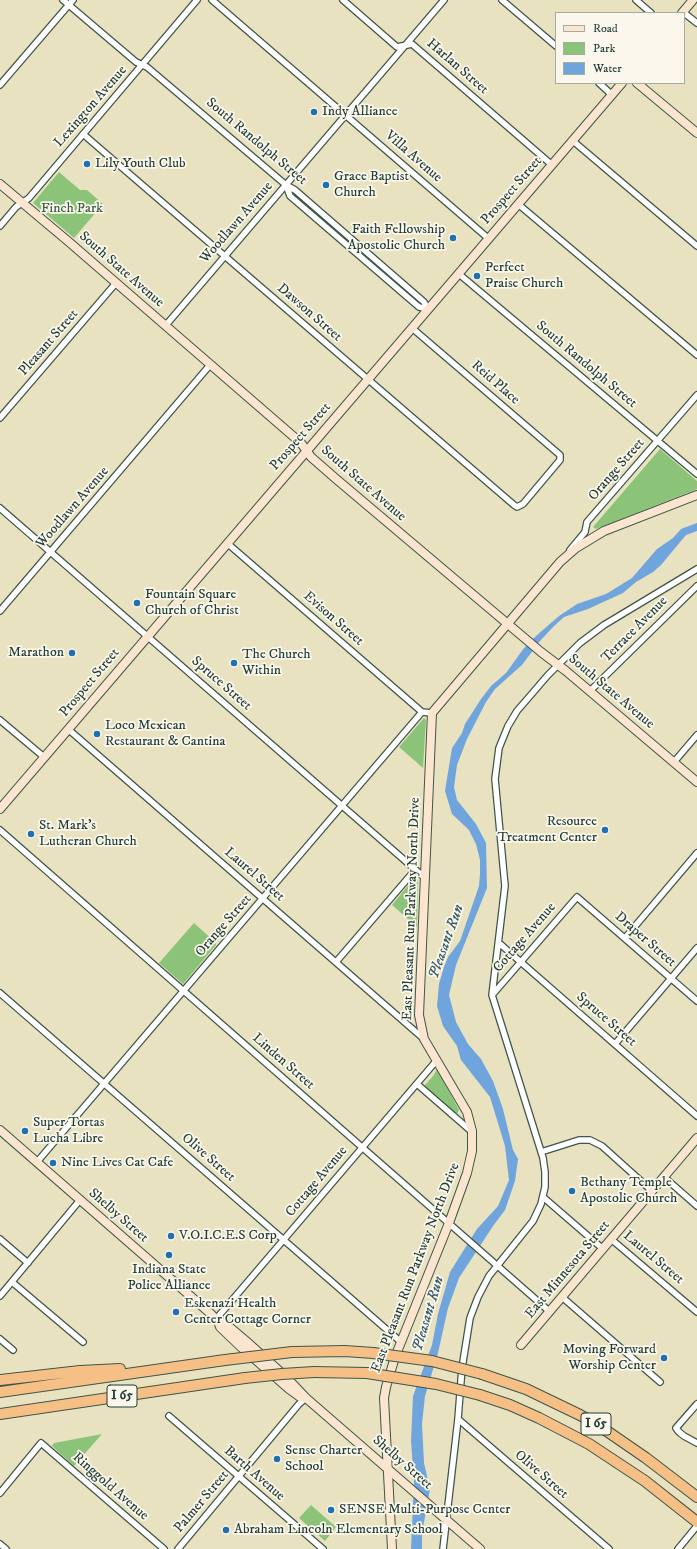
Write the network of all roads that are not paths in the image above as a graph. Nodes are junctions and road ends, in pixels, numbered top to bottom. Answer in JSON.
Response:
{"nodes":[{"id":1,"x":63,"y":0,"type":"edge"},
{"id":2,"x":197,"y":0,"type":"edge"},
{"id":3,"x":212,"y":0,"type":"edge"},
{"id":4,"x":343,"y":0,"type":"edge"},
{"id":5,"x":444,"y":0,"type":"edge"},
{"id":6,"x":502,"y":0,"type":"edge"},
{"id":7,"x":636,"y":0,"type":"edge"},
{"id":8,"x":693,"y":0,"type":"edge"},
{"id":9,"x":71,"y":2,"type":"edge"},
{"id":10,"x":650,"y":12,"type":"edge"},
{"id":11,"x":683,"y":12,"type":"edge"},
{"id":12,"x":685,"y":14,"type":"edge"},
{"id":13,"x":697,"y":23,"type":"edge"},
{"id":14,"x":405,"y":45,"type":"junction"},
{"id":15,"x":555,"y":45,"type":"edge"},
{"id":16,"x":142,"y":65,"type":"junction"},
{"id":17,"x":600,"y":84,"type":"edge"},
{"id":18,"x":621,"y":84,"type":"edge"},
{"id":19,"x":638,"y":84,"type":"edge"},
{"id":20,"x":0,"y":85,"type":"edge"},
{"id":21,"x":612,"y":95,"type":"junction"},
{"id":22,"x":346,"y":116,"type":"junction"},
{"id":23,"x":697,"y":133,"type":"edge"},
{"id":24,"x":83,"y":134,"type":"junction"},
{"id":25,"x":573,"y":141,"type":"junction"},
{"id":26,"x":552,"y":165,"type":"junction"},
{"id":27,"x":0,"y":184,"type":"edge"},
{"id":28,"x":286,"y":185,"type":"junction"},
{"id":29,"x":22,"y":203,"type":"junction"},
{"id":30,"x":518,"y":204,"type":"junction"},
{"id":31,"x":0,"y":226,"type":"edge"},
{"id":32,"x":489,"y":239,"type":"junction"},
{"id":33,"x":697,"y":246,"type":"edge"},
{"id":34,"x":225,"y":256,"type":"junction"},
{"id":35,"x":459,"y":274,"type":"junction"},
{"id":36,"x":116,"y":283,"type":"junction"},
{"id":37,"x":428,"y":309,"type":"junction"},
{"id":38,"x":166,"y":325,"type":"junction"},
{"id":39,"x":412,"y":328,"type":"junction"},
{"id":40,"x":697,"y":355,"type":"edge"},
{"id":41,"x":210,"y":365,"type":"junction"},
{"id":42,"x":367,"y":379,"type":"junction"},
{"id":43,"x":697,"y":395,"type":"edge"},
{"id":44,"x":0,"y":418,"type":"edge"},
{"id":45,"x":658,"y":441,"type":"junction"},
{"id":46,"x":306,"y":450,"type":"junction"},
{"id":47,"x":697,"y":474,"type":"edge"},
{"id":48,"x":697,"y":495,"type":"edge"},
{"id":49,"x":521,"y":505,"type":"joint"},
{"id":50,"x":0,"y":508,"type":"edge"},
{"id":51,"x":228,"y":543,"type":"junction"},
{"id":52,"x":51,"y":552,"type":"junction"},
{"id":53,"x":560,"y":562,"type":"junction"},
{"id":54,"x":697,"y":569,"type":"edge"},
{"id":55,"x":697,"y":586,"type":"edge"},
{"id":56,"x":0,"y":611,"type":"edge"},
{"id":57,"x":508,"y":624,"type":"junction"},
{"id":58,"x":148,"y":636,"type":"junction"},
{"id":59,"x":558,"y":665,"type":"junction"},
{"id":60,"x":590,"y":691,"type":"junction"},
{"id":61,"x":422,"y":712,"type":"junction"},
{"id":62,"x":432,"y":713,"type":"junction"},
{"id":63,"x":0,"y":720,"type":"edge"},
{"id":64,"x":68,"y":730,"type":"junction"},
{"id":65,"x":697,"y":735,"type":"edge"},
{"id":66,"x":44,"y":757,"type":"junction"},
{"id":67,"x":674,"y":762,"type":"junction"},
{"id":68,"x":697,"y":782,"type":"edge"},
{"id":69,"x":342,"y":806,"type":"junction"},
{"id":70,"x":0,"y":808,"type":"edge"},
{"id":71,"x":0,"y":830,"type":"edge"},
{"id":72,"x":697,"y":853,"type":"edge"},
{"id":73,"x":415,"y":870,"type":"junction"},
{"id":74,"x":425,"y":878,"type":"junction"},
{"id":75,"x":577,"y":897,"type":"joint"},
{"id":76,"x":263,"y":899,"type":"junction"},
{"id":77,"x":625,"y":938,"type":"junction"},
{"id":78,"x":499,"y":943,"type":"junction"},
{"id":79,"x":697,"y":948,"type":"edge"},
{"id":80,"x":336,"y":962,"type":"junction"},
{"id":81,"x":521,"y":962,"type":"junction"},
{"id":82,"x":671,"y":979,"type":"junction"},
{"id":83,"x":184,"y":991,"type":"junction"},
{"id":84,"x":0,"y":993,"type":"edge"},
{"id":85,"x":492,"y":995,"type":"junction"},
{"id":86,"x":697,"y":1001,"type":"edge"},
{"id":87,"x":424,"y":1040,"type":"junction"},
{"id":88,"x":615,"y":1044,"type":"junction"},
{"id":89,"x":437,"y":1060,"type":"junction"},
{"id":90,"x":104,"y":1084,"type":"junction"},
{"id":91,"x":417,"y":1084,"type":"junction"},
{"id":92,"x":697,"y":1116,"type":"edge"},
{"id":93,"x":0,"y":1130,"type":"edge"},
{"id":94,"x":472,"y":1131,"type":"junction"},
{"id":95,"x":697,"y":1138,"type":"edge"},
{"id":96,"x":363,"y":1147,"type":"junction"},
{"id":97,"x":541,"y":1152,"type":"junction"},
{"id":98,"x":37,"y":1162,"type":"junction"},
{"id":99,"x":664,"y":1177,"type":"junction"},
{"id":100,"x":652,"y":1191,"type":"junction"},
{"id":101,"x":543,"y":1197,"type":"junction"},
{"id":102,"x":80,"y":1200,"type":"junction"},
{"id":103,"x":697,"y":1206,"type":"edge"},
{"id":104,"x":449,"y":1223,"type":"junction"},
{"id":105,"x":611,"y":1238,"type":"junction"},
{"id":106,"x":0,"y":1239,"type":"edge"},
{"id":107,"x":284,"y":1240,"type":"junction"},
{"id":108,"x":603,"y":1249,"type":"junction"},
{"id":109,"x":28,"y":1263,"type":"junction"},
{"id":110,"x":497,"y":1266,"type":"junction"},
{"id":111,"x":12,"y":1282,"type":"junction"},
{"id":112,"x":0,"y":1296,"type":"edge"},
{"id":113,"x":562,"y":1297,"type":"junction"},
{"id":114,"x":549,"y":1311,"type":"junction"},
{"id":115,"x":697,"y":1312,"type":"edge"},
{"id":116,"x":217,"y":1320,"type":"junction"},
{"id":117,"x":0,"y":1339,"type":"edge"},
{"id":118,"x":83,"y":1342,"type":"dead end"},
{"id":119,"x":401,"y":1342,"type":"junction"},
{"id":120,"x":521,"y":1345,"type":"dead end"},
{"id":121,"x":13,"y":1350,"type":"dead end"},
{"id":122,"x":196,"y":1364,"type":"junction"},
{"id":123,"x":0,"y":1380,"type":"edge"},
{"id":124,"x":660,"y":1382,"type":"dead end"},
{"id":125,"x":0,"y":1392,"type":"edge"},
{"id":126,"x":306,"y":1398,"type":"junction"},
{"id":127,"x":697,"y":1404,"type":"edge"},
{"id":128,"x":0,"y":1414,"type":"edge"},
{"id":129,"x":170,"y":1416,"type":"dead end"},
{"id":130,"x":458,"y":1419,"type":"junction"},
{"id":131,"x":697,"y":1443,"type":"edge"},
{"id":132,"x":388,"y":1468,"type":"junction"},
{"id":133,"x":238,"y":1476,"type":"junction"},
{"id":134,"x":0,"y":1493,"type":"edge"},
{"id":135,"x":697,"y":1497,"type":"edge"},
{"id":136,"x":447,"y":1520,"type":"junction"},
{"id":137,"x":697,"y":1522,"type":"edge"},
{"id":138,"x":697,"y":1526,"type":"edge"},
{"id":139,"x":0,"y":1544,"type":"edge"},
{"id":140,"x":6,"y":1549,"type":"edge"},
{"id":141,"x":164,"y":1549,"type":"edge"},
{"id":142,"x":178,"y":1549,"type":"edge"},
{"id":143,"x":323,"y":1549,"type":"edge"},
{"id":144,"x":392,"y":1549,"type":"edge"},
{"id":145,"x":443,"y":1549,"type":"edge"},
{"id":146,"x":480,"y":1549,"type":"edge"},
{"id":147,"x":609,"y":1549,"type":"edge"},
{"id":148,"x":678,"y":1549,"type":"edge"}],
"edges":[{"from":1,"to":9,"type":"street","name":"South Randolph Street"},
{"from":2,"to":16,"type":"street","name":"Lexington Avenue"},
{"from":3,"to":22,"type":"street","name":"Villa Avenue"},
{"from":4,"to":14,"type":"street","name":"Harlan Street"},
{"from":5,"to":14,"type":"street","name":"Woodlawn Avenue"},
{"from":6,"to":15,"type":"street"},
{"from":7,"to":10,"type":"street"},
{"from":8,"to":11,"type":"street"},
{"from":9,"to":16,"type":"street","name":"South Randolph Street"},
{"from":9,"to":20,"type":"street"},
{"from":12,"to":13,"type":"street"},
{"from":14,"to":22,"type":"street","name":"Woodlawn Avenue"},
{"from":14,"to":26,"type":"street","name":"Harlan Street"},
{"from":16,"to":24,"type":"street","name":"Lexington Avenue"},
{"from":16,"to":28,"type":"street","name":"South Randolph Street"},
{"from":17,"to":21,"type":"street"},
{"from":18,"to":21,"type":"street","name":"Prospect Street"},
{"from":19,"to":23,"type":"street"},
{"from":21,"to":25,"type":"street","name":"Prospect Street"},
{"from":22,"to":28,"type":"street","name":"Woodlawn Avenue"},
{"from":22,"to":32,"type":"street","name":"Villa Avenue"},
{"from":24,"to":29,"type":"street","name":"Lexington Avenue"},
{"from":24,"to":34,"type":"street","name":"Dawson Street"},
{"from":25,"to":26,"type":"street","name":"Prospect Street"},
{"from":25,"to":33,"type":"street"},
{"from":26,"to":30,"type":"street","name":"Prospect Street"},
{"from":27,"to":29,"type":"street","name":"South State Avenue"},
{"from":28,"to":34,"type":"street","name":"Woodlawn Avenue"},
{"from":28,"to":37,"type":"street","name":"South Randolph Street"},
{"from":29,"to":31,"type":"street","name":"Lexington Avenue"},
{"from":29,"to":36,"type":"street","name":"South State Avenue"},
{"from":30,"to":32,"type":"street","name":"Prospect Street"},
{"from":30,"to":40,"type":"street"},
{"from":32,"to":35,"type":"street","name":"Prospect Street"},
{"from":34,"to":38,"type":"street","name":"Woodlawn Avenue"},
{"from":34,"to":42,"type":"street","name":"Dawson Street"},
{"from":35,"to":37,"type":"street","name":"Prospect Street"},
{"from":35,"to":45,"type":"street","name":"South Randolph Street"},
{"from":36,"to":38,"type":"street","name":"South State Avenue"},
{"from":36,"to":44,"type":"street","name":"Pleasant Street"},
{"from":37,"to":39,"type":"street","name":"Prospect Street"},
{"from":38,"to":41,"type":"street","name":"South State Avenue"},
{"from":39,"to":42,"type":"street","name":"Prospect Street"},
{"from":39,"to":49,"type":"street","name":"Reid Place"},
{"from":41,"to":46,"type":"street","name":"South State Avenue"},
{"from":41,"to":52,"type":"street","name":"Woodlawn Avenue"},
{"from":42,"to":46,"type":"street","name":"Prospect Street"},
{"from":42,"to":49,"type":"street","name":"Dawson Street"},
{"from":43,"to":45,"type":"street","name":"Orange Street"},
{"from":45,"to":47,"type":"street","name":"South Randolph Street"},
{"from":45,"to":53,"type":"street","name":"Orange Street"},
{"from":46,"to":51,"type":"street","name":"Prospect Street"},
{"from":46,"to":57,"type":"street","name":"South State Avenue"},
{"from":48,"to":53,"type":"street"},
{"from":50,"to":52,"type":"street","name":"Spruce Street"},
{"from":51,"to":58,"type":"street","name":"Prospect Street"},
{"from":51,"to":61,"type":"street","name":"Evison Street"},
{"from":52,"to":56,"type":"street","name":"Woodlawn Avenue"},
{"from":52,"to":58,"type":"street","name":"Spruce Street"},
{"from":53,"to":57,"type":"street"},
{"from":54,"to":59,"type":"street"},
{"from":55,"to":60,"type":"street","name":"Terrace Avenue"},
{"from":57,"to":59,"type":"street","name":"South State Avenue"},
{"from":57,"to":62,"type":"street"},
{"from":58,"to":64,"type":"street","name":"Prospect Street"},
{"from":58,"to":69,"type":"street","name":"Spruce Street"},
{"from":59,"to":60,"type":"street","name":"South State Avenue"},
{"from":59,"to":78,"type":"street"},
{"from":60,"to":67,"type":"street","name":"South State Avenue"},
{"from":61,"to":62,"type":"street"},
{"from":61,"to":69,"type":"street","name":"Orange Street"},
{"from":62,"to":74,"type":"street","name":"East Pleasant Run Parkway North Drive"},
{"from":63,"to":66,"type":"street"},
{"from":64,"to":66,"type":"street","name":"Prospect Street"},
{"from":64,"to":76,"type":"street","name":"Laurel Street"},
{"from":65,"to":67,"type":"street"},
{"from":66,"to":70,"type":"street","name":"Prospect Street"},
{"from":67,"to":68,"type":"street","name":"South State Avenue"},
{"from":69,"to":73,"type":"street","name":"Spruce Street"},
{"from":69,"to":76,"type":"street","name":"Orange Street"},
{"from":71,"to":83,"type":"street","name":"Linden Street"},
{"from":72,"to":77,"type":"street"},
{"from":73,"to":74,"type":"street","name":"Spruce Street"},
{"from":73,"to":80,"type":"street"},
{"from":74,"to":87,"type":"street","name":"East Pleasant Run Parkway North Drive"},
{"from":75,"to":77,"type":"street","name":"Draper Street"},
{"from":75,"to":81,"type":"street","name":"Cottage Avenue"},
{"from":76,"to":80,"type":"street","name":"Laurel Street"},
{"from":76,"to":83,"type":"street","name":"Orange Street"},
{"from":77,"to":82,"type":"street","name":"Draper Street"},
{"from":78,"to":81,"type":"street","name":"Spruce Street"},
{"from":78,"to":85,"type":"street"},
{"from":79,"to":82,"type":"street"},
{"from":80,"to":87,"type":"street","name":"Laurel Street"},
{"from":81,"to":85,"type":"street","name":"Cottage Avenue"},
{"from":81,"to":88,"type":"street","name":"Spruce Street"},
{"from":82,"to":86,"type":"street","name":"Draper Street"},
{"from":82,"to":88,"type":"street"},
{"from":83,"to":90,"type":"street","name":"Orange Street"},
{"from":83,"to":96,"type":"street","name":"Linden Street"},
{"from":84,"to":90,"type":"street","name":"Olive Street"},
{"from":85,"to":97,"type":"street"},
{"from":87,"to":89,"type":"street","name":"East Pleasant Run Parkway North Drive"},
{"from":88,"to":92,"type":"street","name":"Spruce Street"},
{"from":89,"to":91,"type":"street","name":"Cottage Avenue"},
{"from":89,"to":94,"type":"street","name":"East Pleasant Run Parkway North Drive"},
{"from":90,"to":98,"type":"street","name":"Orange Street"},
{"from":90,"to":107,"type":"street","name":"Olive Street"},
{"from":91,"to":94,"type":"street"},
{"from":91,"to":96,"type":"street","name":"Cottage Avenue"},
{"from":93,"to":98,"type":"street","name":"Shelby Street"},
{"from":94,"to":104,"type":"street","name":"East Pleasant Run Parkway North Drive"},
{"from":95,"to":99,"type":"street","name":"East Minnesota Street"},
{"from":96,"to":104,"type":"street","name":"Linden Street"},
{"from":96,"to":107,"type":"street","name":"Cottage Avenue"},
{"from":97,"to":100,"type":"street"},
{"from":97,"to":101,"type":"street"},
{"from":98,"to":102,"type":"street","name":"Shelby Street"},
{"from":99,"to":100,"type":"street","name":"East Minnesota Street"},
{"from":99,"to":103,"type":"street"},
{"from":100,"to":105,"type":"street","name":"East Minnesota Street"},
{"from":101,"to":108,"type":"street","name":"Laurel Street"},
{"from":101,"to":110,"type":"street"},
{"from":102,"to":109,"type":"street"},
{"from":102,"to":116,"type":"street","name":"Shelby Street"},
{"from":104,"to":110,"type":"street","name":"Linden Street"},
{"from":104,"to":119,"type":"street","name":"East Pleasant Run Parkway North Drive"},
{"from":105,"to":108,"type":"street","name":"East Minnesota Street"},
{"from":105,"to":115,"type":"street","name":"Laurel Street"},
{"from":106,"to":109,"type":"street"},
{"from":107,"to":116,"type":"street","name":"Cottage Avenue"},
{"from":107,"to":119,"type":"street","name":"Olive Street"},
{"from":108,"to":113,"type":"street","name":"East Minnesota Street"},
{"from":109,"to":111,"type":"street"},
{"from":110,"to":114,"type":"street","name":"Linden Street"},
{"from":110,"to":130,"type":"street"},
{"from":111,"to":112,"type":"street"},
{"from":111,"to":118,"type":"street"},
{"from":113,"to":114,"type":"street","name":"East Minnesota Street"},
{"from":113,"to":124,"type":"street"},
{"from":114,"to":120,"type":"street","name":"East Minnesota Street"},
{"from":116,"to":126,"type":"street","name":"Shelby Street"},
{"from":117,"to":121,"type":"street"},
{"from":119,"to":132,"type":"street","name":"East Pleasant Run Parkway North Drive"},
{"from":122,"to":123,"type":"highway"},
{"from":122,"to":125,"type":"highway","number":"I 65"},
{"from":122,"to":135,"type":"highway","number":"I 65","bridge":true},
{"from":126,"to":132,"type":"street","name":"Shelby Street"},
{"from":126,"to":133,"type":"street","name":"Palmer Street"},
{"from":127,"to":131,"type":"street"},
{"from":128,"to":137,"type":"highway","number":"I 65","bridge":true},
{"from":129,"to":133,"type":"street","name":"Barth Avenue"},
{"from":130,"to":136,"type":"street"},
{"from":130,"to":147,"type":"street","name":"Olive Street"},
{"from":132,"to":136,"type":"street","name":"Shelby Street"},
{"from":132,"to":144,"type":"street","name":"East Pleasant Run Parkway North Drive"},
{"from":133,"to":142,"type":"street","name":"Palmer Street"},
{"from":133,"to":143,"type":"street","name":"Barth Avenue"},
{"from":134,"to":141,"type":"street","name":"Ringgold Avenue"},
{"from":136,"to":145,"type":"street"},
{"from":136,"to":146,"type":"street","name":"Shelby Street"},
{"from":138,"to":148,"type":"street"},
{"from":139,"to":140,"type":"street"}]}
